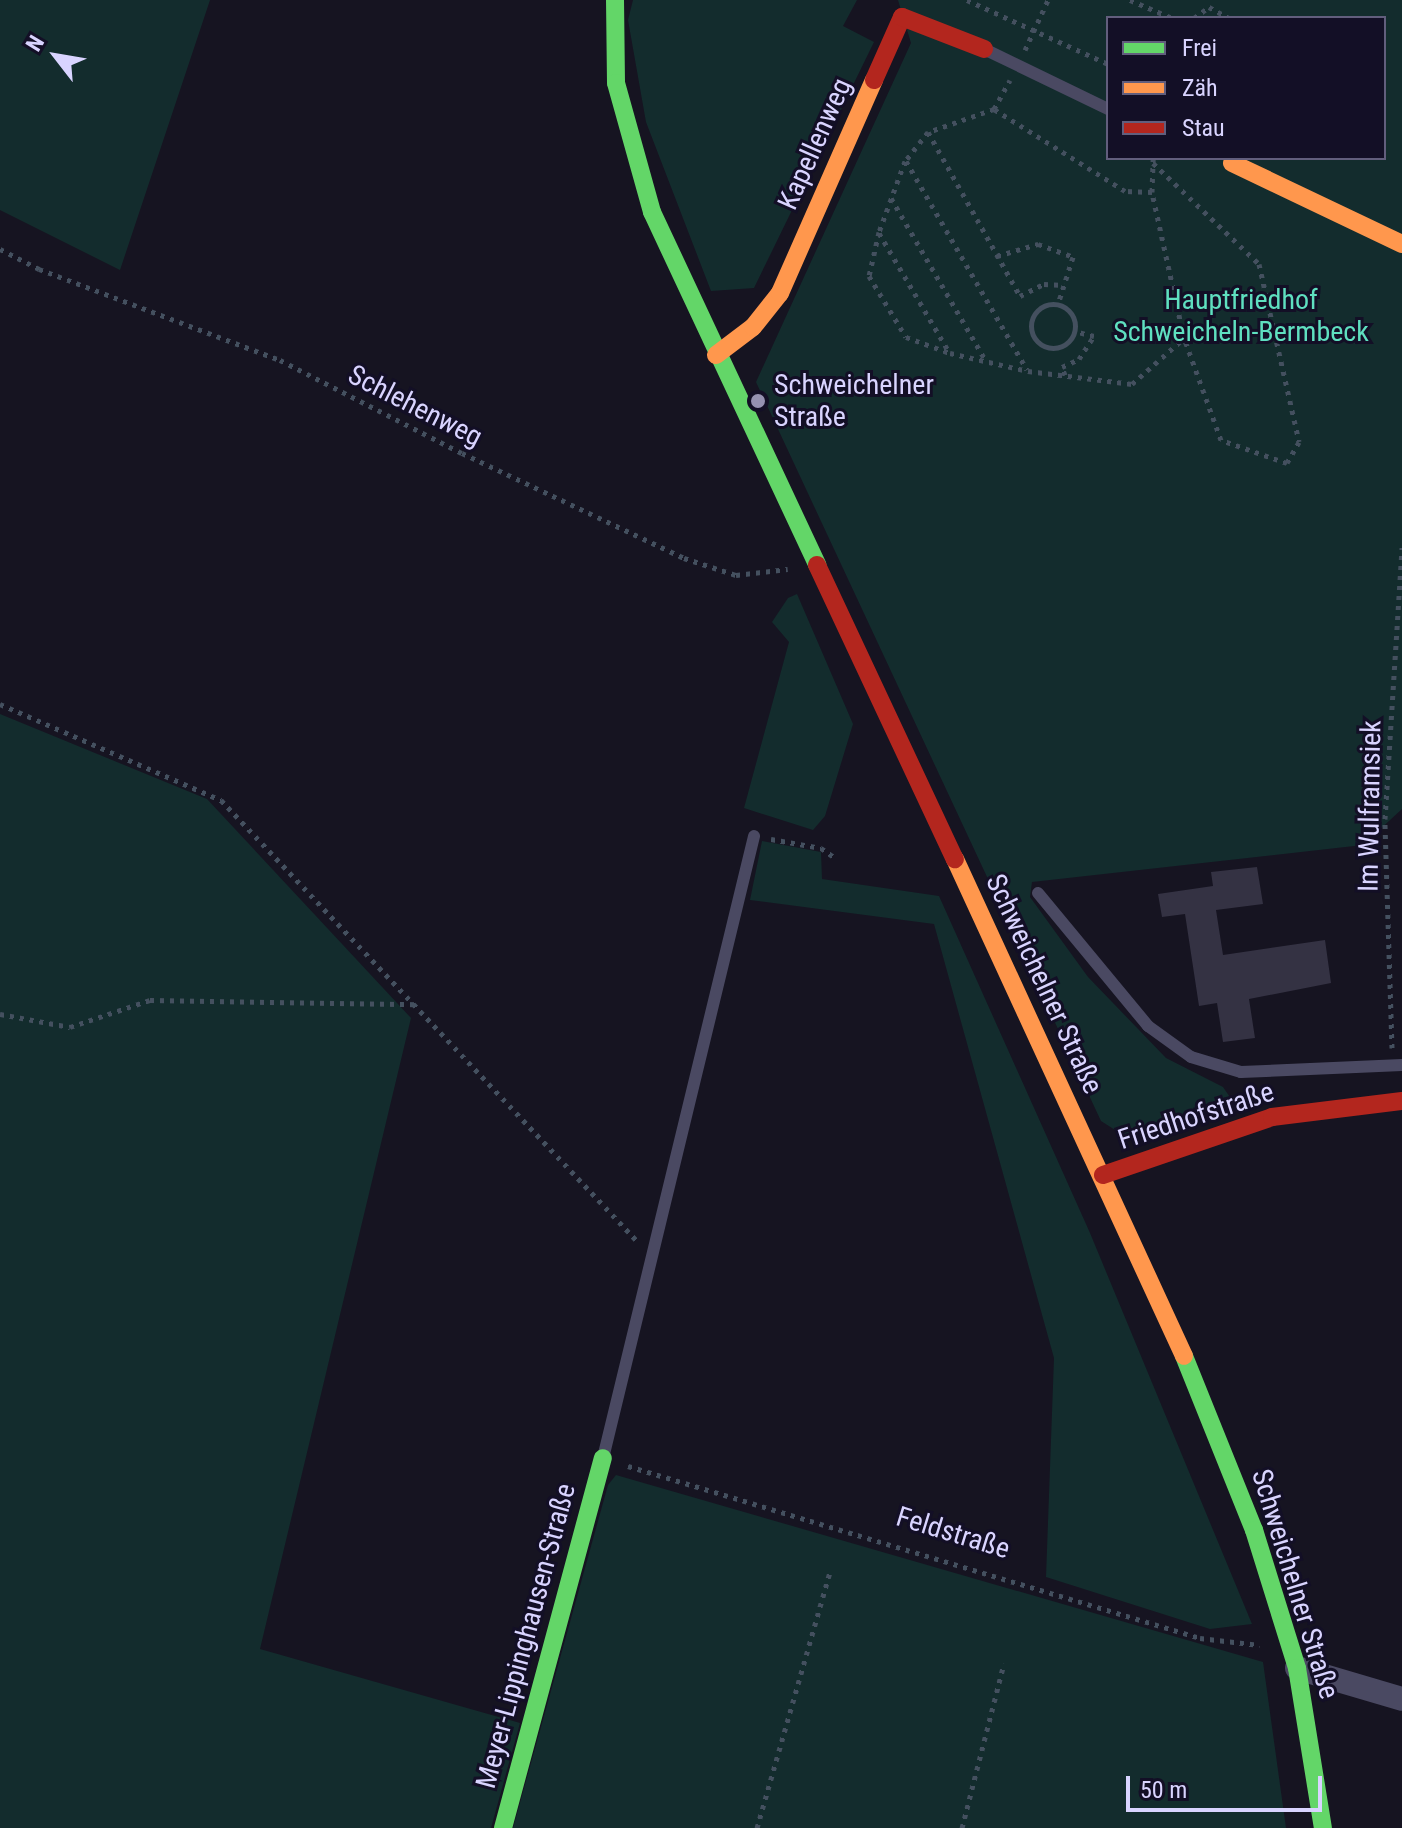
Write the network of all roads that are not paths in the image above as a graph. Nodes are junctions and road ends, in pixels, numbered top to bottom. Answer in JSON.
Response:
{"nodes":[{"id":1,"x":615,"y":0,"type":"edge"},
{"id":2,"x":984,"y":49,"type":"joint"},
{"id":3,"x":1106,"y":108,"type":"edge"},
{"id":4,"x":1226,"y":160,"type":"edge"},
{"id":5,"x":1402,"y":244,"type":"edge"},
{"id":6,"x":716,"y":355,"type":"junction"},
{"id":7,"x":754,"y":836,"type":"road end"},
{"id":8,"x":1038,"y":893,"type":"dead end"},
{"id":9,"x":1397,"y":1065,"type":"edge"},
{"id":10,"x":1402,"y":1101,"type":"edge"},
{"id":11,"x":1103,"y":1175,"type":"junction"},
{"id":12,"x":603,"y":1458,"type":"joint"},
{"id":13,"x":1297,"y":1668,"type":"junction"},
{"id":14,"x":1402,"y":1699,"type":"edge"},
{"id":15,"x":503,"y":1828,"type":"edge"},
{"id":16,"x":1323,"y":1828,"type":"edge"}],
"edges":[{"from":1,"to":6,"type":"street","name":"Schweichelner Straße"},
{"from":2,"to":3,"type":"lane"},
{"from":2,"to":6,"type":"street","name":"Kapellenweg"},
{"from":4,"to":5,"type":"street"},
{"from":6,"to":11,"type":"street","name":"Schweichelner Straße"},
{"from":7,"to":12,"type":"lane"},
{"from":8,"to":9,"type":"lane"},
{"from":10,"to":11,"type":"street","name":"Friedhofstraße"},
{"from":11,"to":13,"type":"street","name":"Schweichelner Straße"},
{"from":12,"to":15,"type":"street","name":"Meyer-Lippinghausen-Straße"},
{"from":13,"to":14,"type":"street"},
{"from":13,"to":16,"type":"street","name":"Schweichelner Straße"}]}
